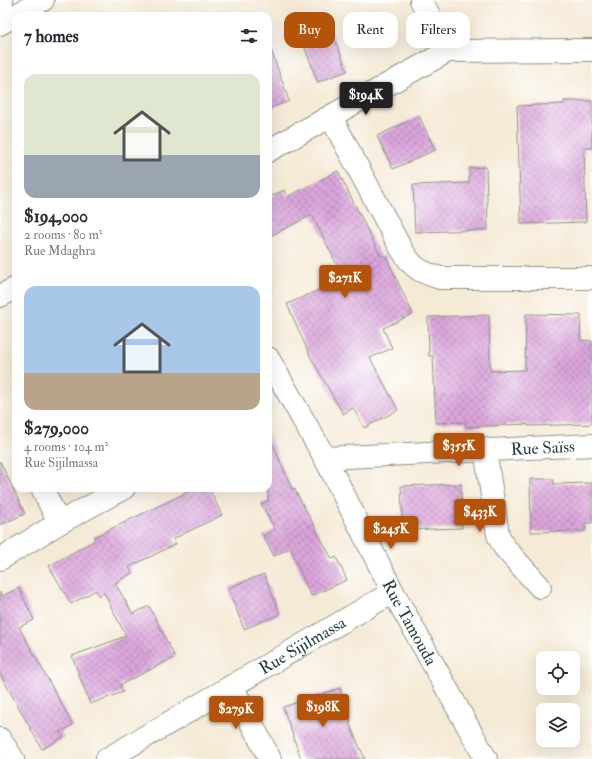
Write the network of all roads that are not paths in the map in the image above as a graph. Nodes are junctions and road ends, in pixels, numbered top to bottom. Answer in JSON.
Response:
{"nodes":[{"id":1,"x":43,"y":0,"type":"edge"},
{"id":2,"x":421,"y":0,"type":"edge"},
{"id":3,"x":22,"y":12,"type":"edge"},
{"id":4,"x":12,"y":17,"type":"edge"},
{"id":5,"x":0,"y":24,"type":"edge"},
{"id":6,"x":592,"y":50,"type":"edge"},
{"id":7,"x":448,"y":51,"type":"junction"},
{"id":8,"x":331,"y":116,"type":"junction"},
{"id":9,"x":272,"y":149,"type":"edge"},
{"id":10,"x":592,"y":278,"type":"edge"},
{"id":11,"x":12,"y":290,"type":"edge"},
{"id":12,"x":0,"y":296,"type":"edge"},
{"id":13,"x":272,"y":365,"type":"edge"},
{"id":14,"x":592,"y":445,"type":"edge"},
{"id":15,"x":485,"y":449,"type":"junction"},
{"id":16,"x":325,"y":458,"type":"junction"},
{"id":17,"x":44,"y":492,"type":"edge"},
{"id":18,"x":117,"y":492,"type":"edge"},
{"id":19,"x":59,"y":523,"type":"junction"},
{"id":20,"x":0,"y":559,"type":"edge"},
{"id":21,"x":540,"y":588,"type":"dead end"},
{"id":22,"x":393,"y":592,"type":"junction"},
{"id":23,"x":232,"y":686,"type":"junction"},
{"id":24,"x":0,"y":739,"type":"edge"},
{"id":25,"x":13,"y":759,"type":"edge"},
{"id":26,"x":107,"y":759,"type":"edge"},
{"id":27,"x":270,"y":759,"type":"edge"},
{"id":28,"x":486,"y":759,"type":"edge"}],
"edges":[{"from":1,"to":3,"type":"street"},
{"from":2,"to":7,"type":"street"},
{"from":4,"to":5,"type":"street"},
{"from":6,"to":7,"type":"street"},
{"from":7,"to":8,"type":"street"},
{"from":8,"to":9,"type":"street"},
{"from":8,"to":10,"type":"street"},
{"from":11,"to":12,"type":"street"},
{"from":13,"to":16,"type":"street","name":"Rue Tamouda"},
{"from":14,"to":15,"type":"street","name":"Rue Saïss"},
{"from":15,"to":16,"type":"street","name":"Rue Saïss"},
{"from":15,"to":21,"type":"street"},
{"from":16,"to":22,"type":"street","name":"Rue Tamouda"},
{"from":17,"to":19,"type":"street"},
{"from":18,"to":19,"type":"street"},
{"from":19,"to":20,"type":"street"},
{"from":22,"to":23,"type":"street","name":"Rue Sijilmassa"},
{"from":22,"to":28,"type":"street","name":"Rue Tamouda"},
{"from":23,"to":26,"type":"street","name":"Rue Sijilmassa"},
{"from":23,"to":27,"type":"street"},
{"from":24,"to":25,"type":"street"}]}
